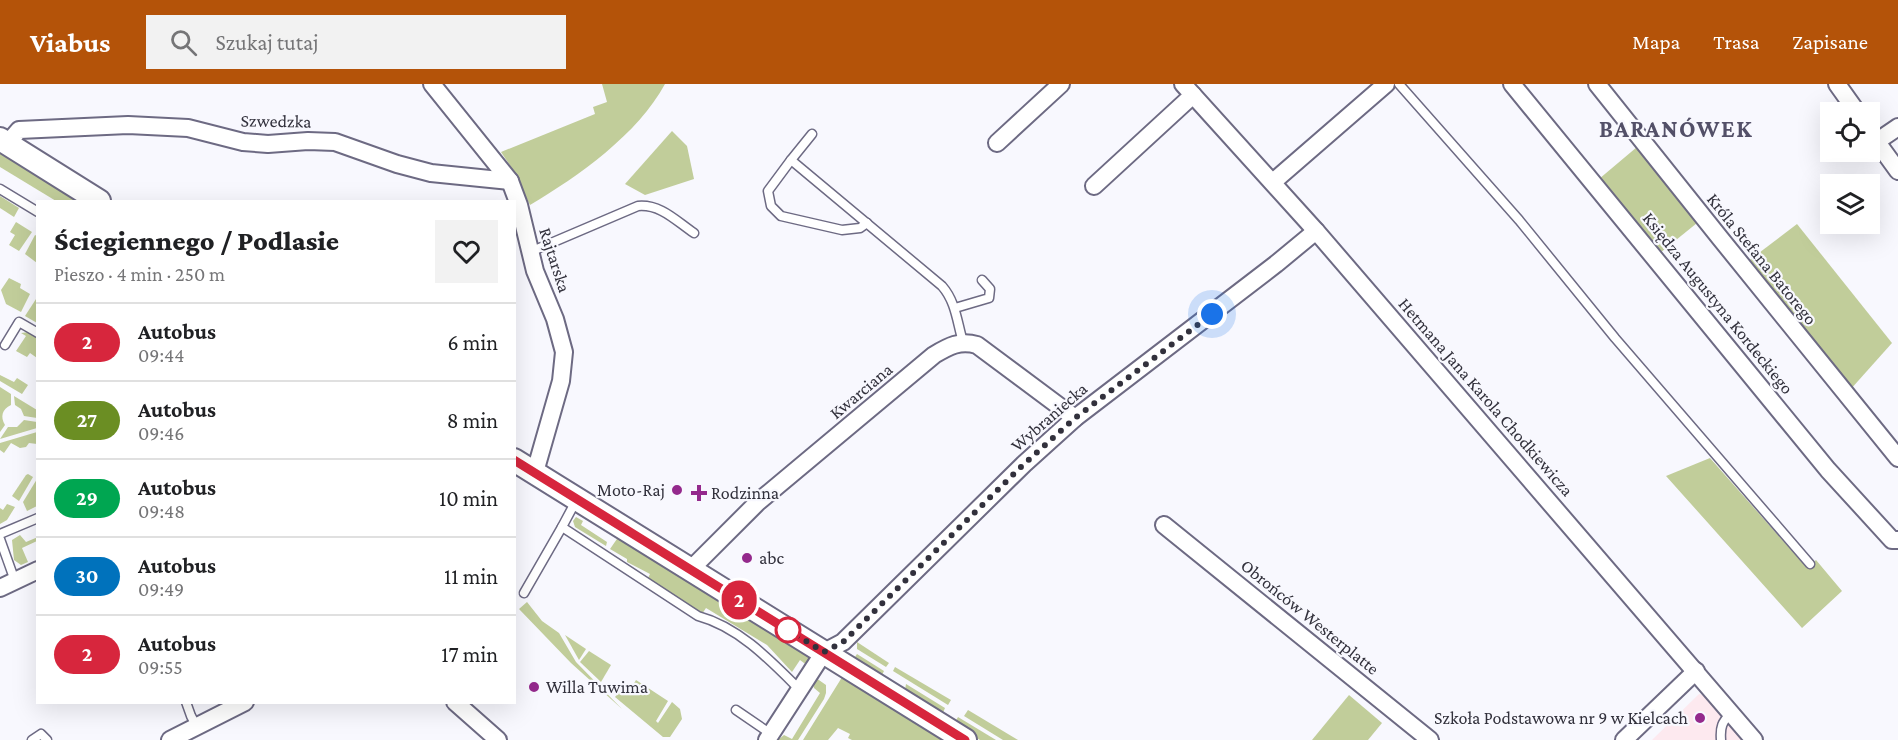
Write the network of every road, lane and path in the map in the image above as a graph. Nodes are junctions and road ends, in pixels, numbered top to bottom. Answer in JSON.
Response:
{"nodes":[{"id":1,"x":432,"y":84,"type":"edge"},
{"id":2,"x":1061,"y":84,"type":"edge"},
{"id":3,"x":1386,"y":84,"type":"edge"},
{"id":4,"x":1400,"y":84,"type":"edge"},
{"id":5,"x":1512,"y":84,"type":"edge"},
{"id":6,"x":1597,"y":84,"type":"edge"},
{"id":7,"x":1838,"y":84,"type":"edge"},
{"id":8,"x":1188,"y":90,"type":"edge"},
{"id":9,"x":1850,"y":102,"type":"edge"},
{"id":10,"x":1898,"y":127,"type":"edge"},
{"id":11,"x":1880,"y":134,"type":"edge"},
{"id":12,"x":812,"y":135,"type":"dead end"},
{"id":13,"x":4,"y":142,"type":"edge"},
{"id":14,"x":997,"y":143,"type":"dead end"},
{"id":15,"x":1880,"y":147,"type":"edge"},
{"id":16,"x":791,"y":160,"type":"junction"},
{"id":17,"x":1898,"y":171,"type":"edge"},
{"id":18,"x":510,"y":181,"type":"junction"},
{"id":19,"x":1273,"y":182,"type":"junction"},
{"id":20,"x":1094,"y":186,"type":"dead end"},
{"id":21,"x":0,"y":189,"type":"edge"},
{"id":22,"x":97,"y":200,"type":"edge"},
{"id":23,"x":36,"y":211,"type":"edge"},
{"id":24,"x":867,"y":223,"type":"junction"},
{"id":25,"x":1316,"y":231,"type":"junction"},
{"id":26,"x":694,"y":233,"type":"dead end"},
{"id":27,"x":530,"y":252,"type":"junction"},
{"id":28,"x":982,"y":280,"type":"dead end"},
{"id":29,"x":955,"y":308,"type":"junction"},
{"id":30,"x":36,"y":332,"type":"edge"},
{"id":31,"x":963,"y":342,"type":"junction"},
{"id":32,"x":5,"y":345,"type":"dead end"},
{"id":33,"x":1075,"y":418,"type":"junction"},
{"id":34,"x":1898,"y":458,"type":"edge"},
{"id":35,"x":516,"y":461,"type":"edge"},
{"id":36,"x":535,"y":472,"type":"junction"},
{"id":37,"x":577,"y":498,"type":"junction"},
{"id":38,"x":36,"y":519,"type":"edge"},
{"id":39,"x":1164,"y":525,"type":"dead end"},
{"id":40,"x":562,"y":527,"type":"junction"},
{"id":41,"x":0,"y":536,"type":"edge"},
{"id":42,"x":1898,"y":540,"type":"edge"},
{"id":43,"x":1810,"y":564,"type":"dead end"},
{"id":44,"x":690,"y":570,"type":"junction"},
{"id":45,"x":36,"y":571,"type":"edge"},
{"id":46,"x":8,"y":584,"type":"edge"},
{"id":47,"x":524,"y":593,"type":"dead end"},
{"id":48,"x":824,"y":652,"type":"junction"},
{"id":49,"x":1696,"y":671,"type":"junction"},
{"id":50,"x":800,"y":690,"type":"junction"},
{"id":51,"x":187,"y":704,"type":"edge"},
{"id":52,"x":242,"y":704,"type":"edge"},
{"id":53,"x":457,"y":704,"type":"edge"},
{"id":54,"x":735,"y":710,"type":"dead end"},
{"id":55,"x":1731,"y":713,"type":"junction"},
{"id":56,"x":198,"y":727,"type":"junction"},
{"id":57,"x":769,"y":737,"type":"edge"},
{"id":58,"x":32,"y":740,"type":"edge"},
{"id":59,"x":47,"y":740,"type":"edge"},
{"id":60,"x":170,"y":740,"type":"edge"},
{"id":61,"x":498,"y":740,"type":"edge"},
{"id":62,"x":965,"y":740,"type":"edge"},
{"id":63,"x":1430,"y":740,"type":"edge"},
{"id":64,"x":1624,"y":740,"type":"edge"},
{"id":65,"x":1721,"y":740,"type":"edge"},
{"id":66,"x":1754,"y":740,"type":"edge"}],
"edges":[{"from":1,"to":18,"type":"street","name":"Rajtarska"},
{"from":2,"to":14,"type":"street"},
{"from":3,"to":19,"type":"street"},
{"from":4,"to":43,"type":"lane"},
{"from":5,"to":42,"type":"street","name":"Księdza Augustyna Kordeckiego"},
{"from":6,"to":34,"type":"street","name":"Króla Stefana Batorego"},
{"from":7,"to":9,"type":"street"},
{"from":8,"to":19,"type":"street","name":"Hetmana Jana Karola Chodkiewicza"},
{"from":8,"to":20,"type":"street"},
{"from":10,"to":11,"type":"street"},
{"from":12,"to":16,"type":"lane"},
{"from":13,"to":18,"type":"street","name":"Szwedzka"},
{"from":13,"to":22,"type":"street"},
{"from":15,"to":17,"type":"street"},
{"from":16,"to":24,"type":"lane"},
{"from":16,"to":24,"type":"lane"},
{"from":18,"to":27,"type":"street","name":"Rajtarska"},
{"from":19,"to":25,"type":"street","name":"Hetmana Jana Karola Chodkiewicza"},
{"from":21,"to":23,"type":"lane"},
{"from":24,"to":29,"type":"lane"},
{"from":25,"to":33,"type":"street","name":"Wybraniecka"},
{"from":25,"to":49,"type":"street","name":"Hetmana Jana Karola Chodkiewicza"},
{"from":26,"to":27,"type":"lane"},
{"from":27,"to":36,"type":"street","name":"Rajtarska"},
{"from":28,"to":29,"type":"lane"},
{"from":29,"to":31,"type":"lane"},
{"from":30,"to":32,"type":"lane"},
{"from":31,"to":33,"type":"street"},
{"from":31,"to":44,"type":"street","name":"Kwarciana"},
{"from":33,"to":48,"type":"street","name":"Wybraniecka"},
{"from":35,"to":36,"type":"street"},
{"from":36,"to":37,"type":"street"},
{"from":37,"to":40,"type":"lane"},
{"from":37,"to":44,"type":"street"},
{"from":38,"to":41,"type":"lane"},
{"from":39,"to":63,"type":"street","name":"Obrońców Westerplatte"},
{"from":40,"to":47,"type":"lane"},
{"from":40,"to":50,"type":"lane"},
{"from":41,"to":46,"type":"lane"},
{"from":44,"to":48,"type":"street"},
{"from":45,"to":46,"type":"street"},
{"from":48,"to":50,"type":"street"},
{"from":48,"to":62,"type":"street"},
{"from":49,"to":55,"type":"street","name":"Hetmana Jana Karola Chodkiewicza"},
{"from":49,"to":64,"type":"street"},
{"from":50,"to":57,"type":"street"},
{"from":51,"to":56,"type":"lane"},
{"from":52,"to":56,"type":"street"},
{"from":53,"to":61,"type":"street"},
{"from":54,"to":57,"type":"lane"},
{"from":55,"to":65,"type":"lane"},
{"from":55,"to":66,"type":"street","name":"Hetmana Jana Karola Chodkiewicza"},
{"from":56,"to":60,"type":"street"},
{"from":58,"to":59,"type":"lane"}]}
